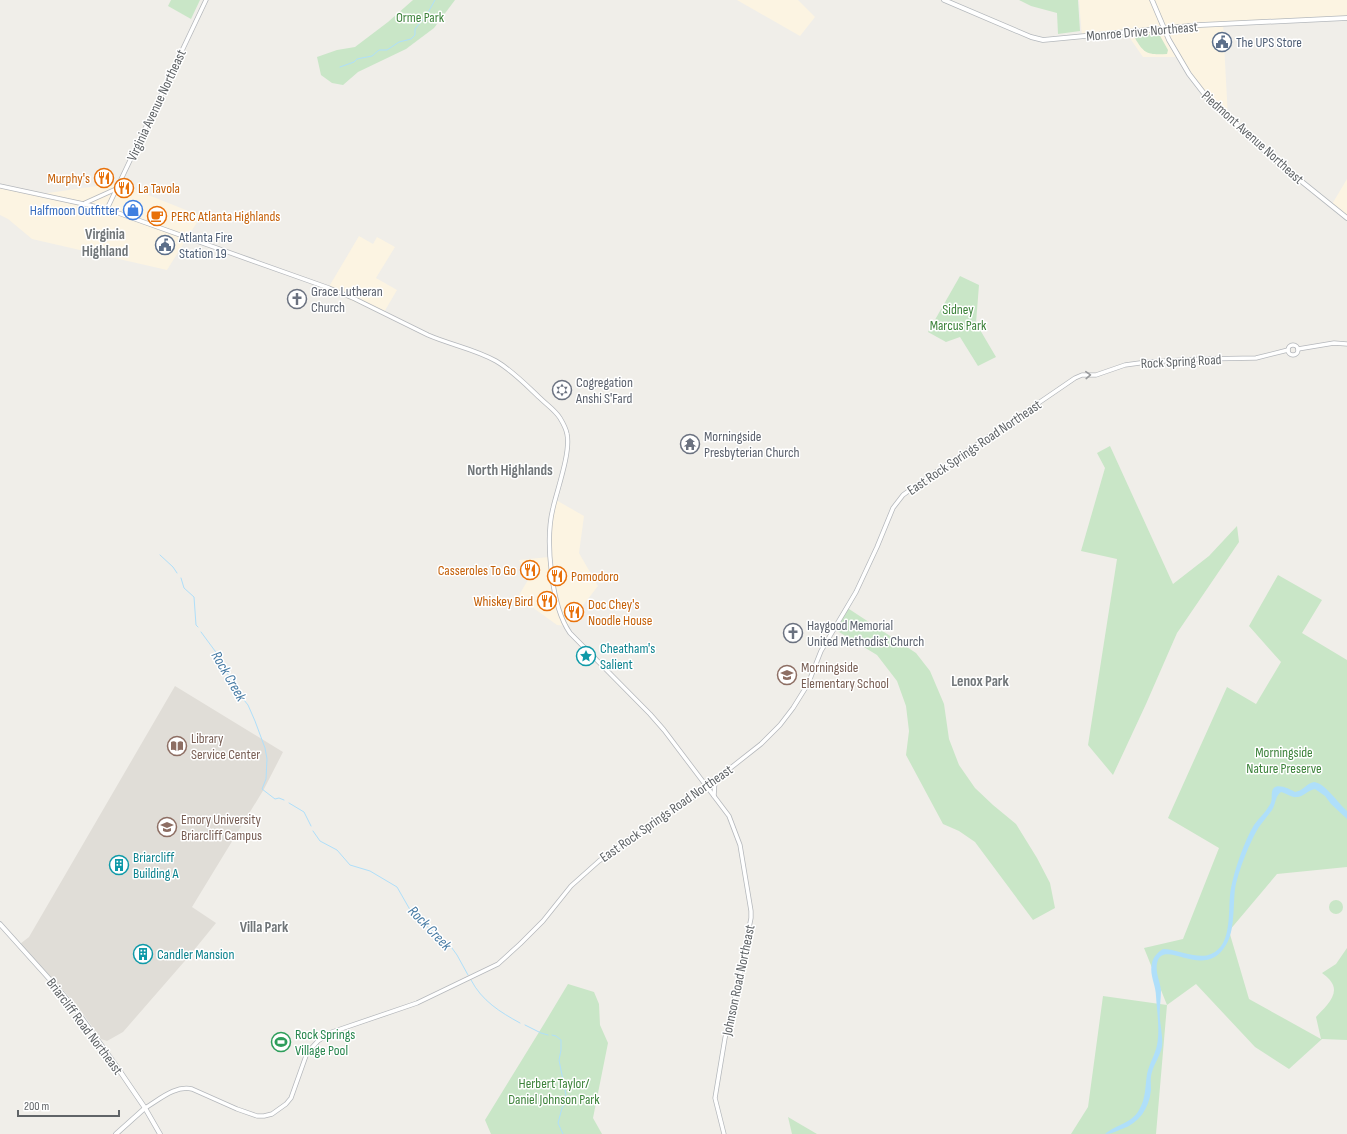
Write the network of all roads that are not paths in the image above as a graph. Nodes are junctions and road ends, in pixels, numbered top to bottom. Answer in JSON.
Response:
{"nodes":[{"id":1,"x":206,"y":0,"type":"edge"},
{"id":2,"x":944,"y":0,"type":"edge"},
{"id":3,"x":1152,"y":0,"type":"edge"},
{"id":4,"x":1347,"y":18,"type":"edge"},
{"id":5,"x":1163,"y":28,"type":"junction"},
{"id":6,"x":0,"y":186,"type":"edge"},
{"id":7,"x":117,"y":188,"type":"junction"},
{"id":8,"x":84,"y":204,"type":"junction"},
{"id":9,"x":107,"y":209,"type":"junction"},
{"id":10,"x":1347,"y":218,"type":"edge"},
{"id":11,"x":1347,"y":344,"type":"edge"},
{"id":12,"x":1298,"y":349,"type":"junction"},
{"id":13,"x":1288,"y":350,"type":"junction"},
{"id":14,"x":1075,"y":378,"type":"joint"},
{"id":15,"x":715,"y":780,"type":"junction"},
{"id":16,"x":707,"y":787,"type":"junction"},
{"id":17,"x":714,"y":796,"type":"junction"},
{"id":18,"x":0,"y":924,"type":"edge"},
{"id":19,"x":145,"y":1108,"type":"junction"},
{"id":20,"x":116,"y":1134,"type":"edge"},
{"id":21,"x":160,"y":1134,"type":"edge"},
{"id":22,"x":724,"y":1134,"type":"edge"}],
"edges":[{"from":1,"to":7,"type":"street","name":"Virginia Avenue Northeast"},
{"from":2,"to":5,"type":"main road","name":"Monroe Drive Northeast"},
{"from":3,"to":5,"type":"main road","name":"Piedmont Avenue Northeast"},
{"from":4,"to":5,"type":"main road","name":"Monroe Drive Northeast"},
{"from":5,"to":10,"type":"main road","name":"Piedmont Avenue Northeast"},
{"from":6,"to":8,"type":"street","name":"Johnson Road Northeast"},
{"from":7,"to":8,"type":"street"},
{"from":7,"to":9,"type":"street","name":"Virginia Avenue Northeast"},
{"from":8,"to":9,"type":"street","name":"Johnson Road Northeast"},
{"from":9,"to":16,"type":"street","name":"Johnson Road Northeast"},
{"from":11,"to":12,"type":"street"},
{"from":12,"to":13,"type":"street","name":"Rock Spring Road"},
{"from":12,"to":13,"type":"street","name":"Rock Spring Road"},
{"from":14,"to":13,"type":"street","name":"Rock Spring Road","one_way":true},
{"from":14,"to":15,"type":"street","name":"East Rock Springs Road Northeast"},
{"from":15,"to":16,"type":"street","name":"East Rock Springs Road Northeast"},
{"from":15,"to":17,"type":"street"},
{"from":16,"to":17,"type":"street","name":"Johnson Road Northeast"},
{"from":16,"to":19,"type":"street","name":"East Rock Springs Road Northeast"},
{"from":17,"to":22,"type":"street","name":"Johnson Road Northeast"},
{"from":18,"to":19,"type":"main road","name":"Briarcliff Road Northeast"},
{"from":19,"to":20,"type":"main road"},
{"from":19,"to":21,"type":"main road","name":"Briarcliff Road Northeast"}]}
